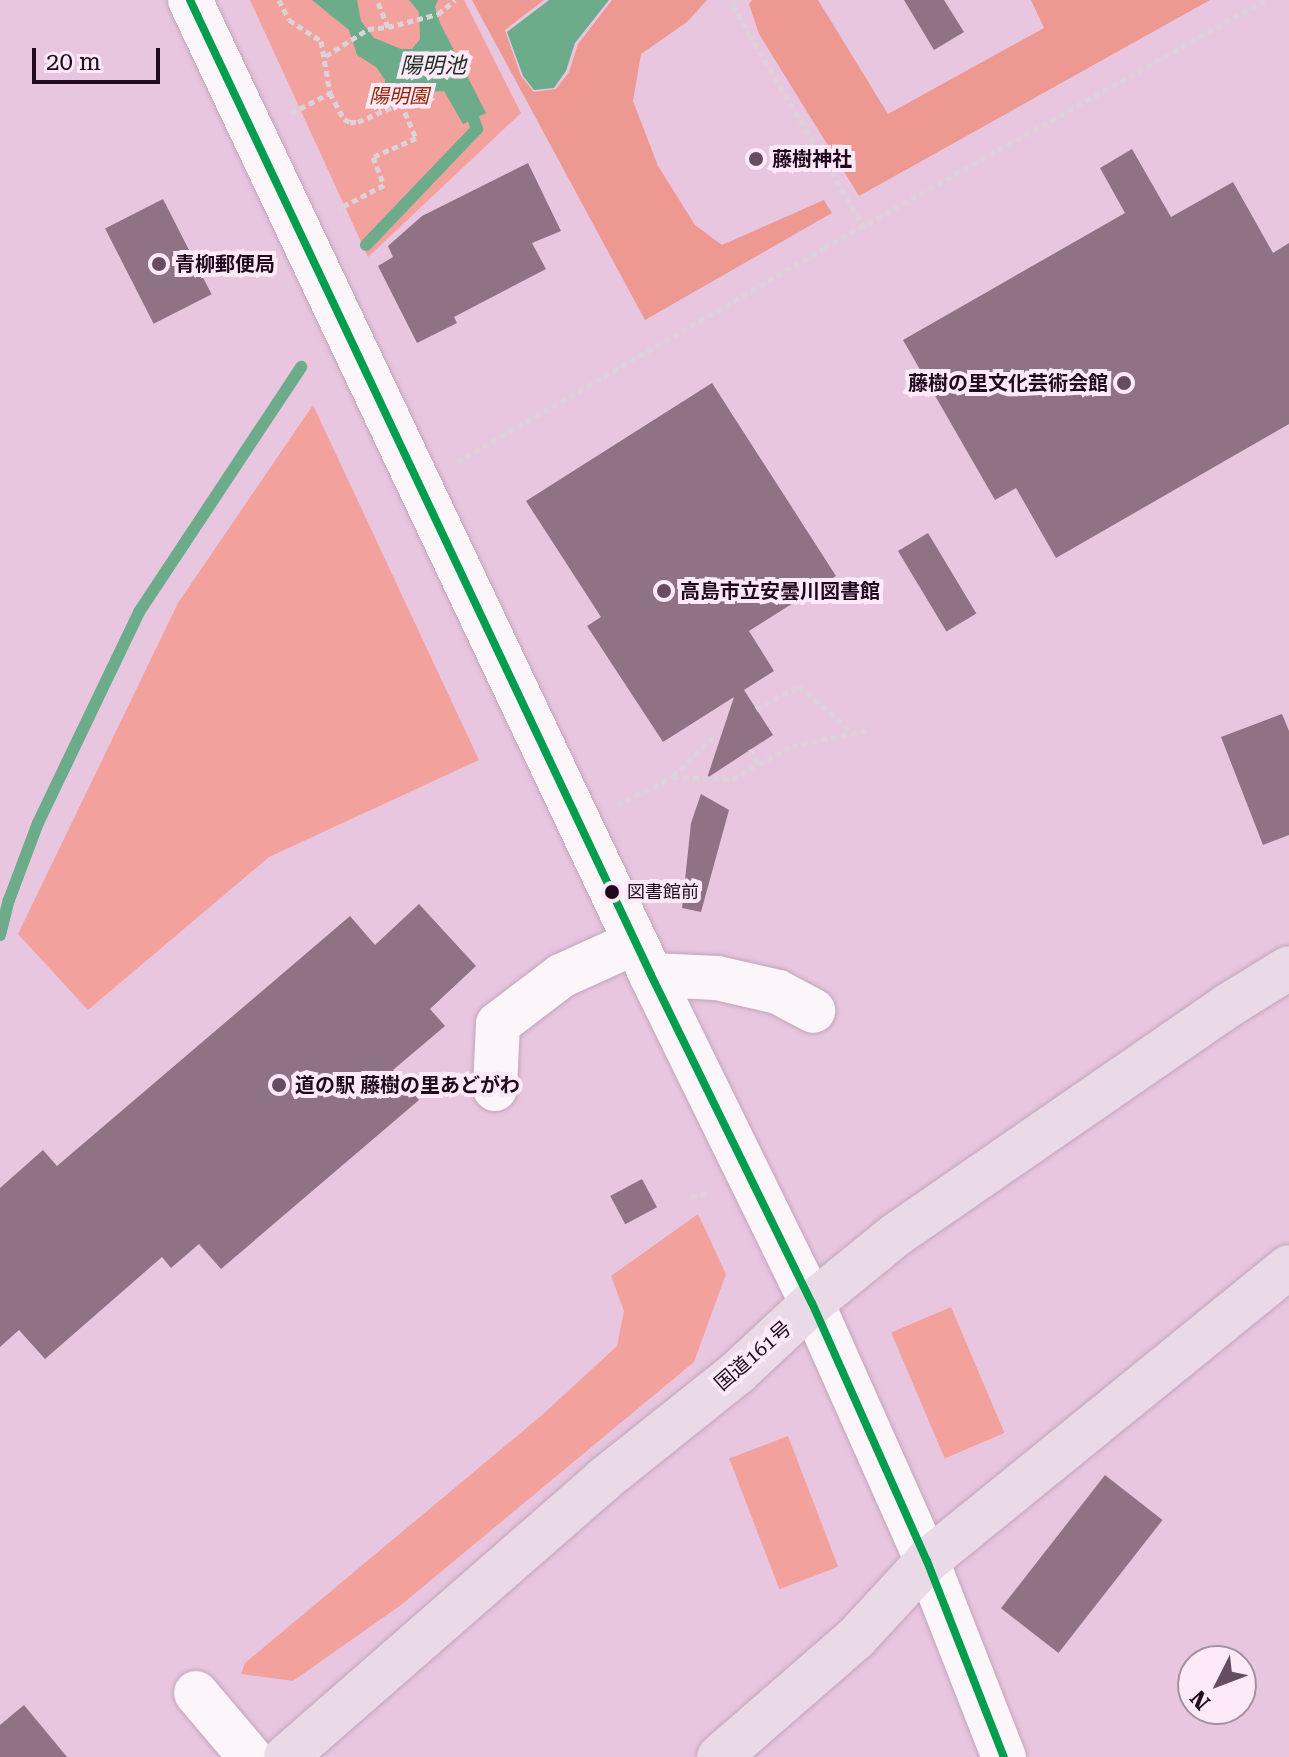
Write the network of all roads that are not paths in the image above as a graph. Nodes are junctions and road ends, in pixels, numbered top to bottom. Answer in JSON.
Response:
{"nodes":[{"id":1,"x":190,"y":0,"type":"edge"},
{"id":2,"x":643,"y":959,"type":"junction"},
{"id":3,"x":1289,"y":968,"type":"edge"},
{"id":4,"x":813,"y":1011,"type":"dead end"},
{"id":5,"x":495,"y":1089,"type":"dead end"},
{"id":6,"x":1289,"y":1267,"type":"edge"},
{"id":7,"x":812,"y":1303,"type":"junction"},
{"id":8,"x":927,"y":1561,"type":"junction"},
{"id":9,"x":196,"y":1693,"type":"dead end"},
{"id":10,"x":250,"y":1757,"type":"edge"},
{"id":11,"x":286,"y":1757,"type":"edge"},
{"id":12,"x":719,"y":1757,"type":"edge"},
{"id":13,"x":1004,"y":1757,"type":"edge"}],
"edges":[{"from":1,"to":2,"type":"street"},
{"from":2,"to":4,"type":"street"},
{"from":2,"to":5,"type":"street"},
{"from":2,"to":7,"type":"street"},
{"from":3,"to":7,"type":"highway","name":"国道161号"},
{"from":6,"to":8,"type":"highway"},
{"from":7,"to":8,"type":"street"},
{"from":7,"to":11,"type":"highway","name":"国道161号"},
{"from":8,"to":12,"type":"highway"},
{"from":8,"to":13,"type":"street"},
{"from":9,"to":10,"type":"street"}]}
